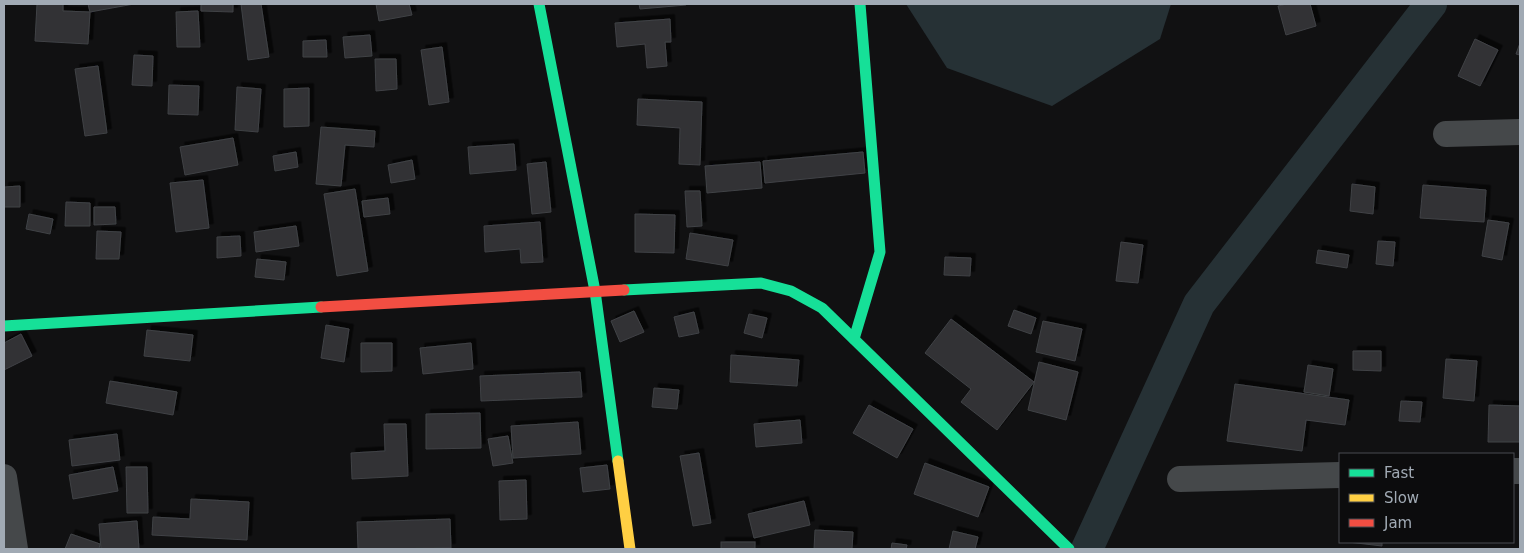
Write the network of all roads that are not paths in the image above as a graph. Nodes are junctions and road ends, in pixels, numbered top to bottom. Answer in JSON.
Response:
{"nodes":[{"id":1,"x":539,"y":4,"type":"edge"},
{"id":2,"x":860,"y":4,"type":"edge"},
{"id":3,"x":1520,"y":132,"type":"edge"},
{"id":4,"x":1446,"y":134,"type":"dead end"},
{"id":5,"x":595,"y":291,"type":"junction"},
{"id":6,"x":4,"y":326,"type":"edge"},
{"id":7,"x":854,"y":339,"type":"junction"},
{"id":8,"x":1339,"y":475,"type":"edge"},
{"id":9,"x":4,"y":477,"type":"edge"},
{"id":10,"x":1180,"y":478,"type":"dead end"},
{"id":11,"x":1066,"y":546,"type":"edge"},
{"id":12,"x":11,"y":548,"type":"edge"},
{"id":13,"x":630,"y":549,"type":"edge"}],
"edges":[{"from":1,"to":5,"type":"street"},
{"from":2,"to":7,"type":"street"},
{"from":3,"to":4,"type":"street"},
{"from":5,"to":6,"type":"street"},
{"from":5,"to":7,"type":"street"},
{"from":5,"to":13,"type":"street"},
{"from":7,"to":11,"type":"street"},
{"from":8,"to":10,"type":"street"},
{"from":9,"to":12,"type":"street"}]}
